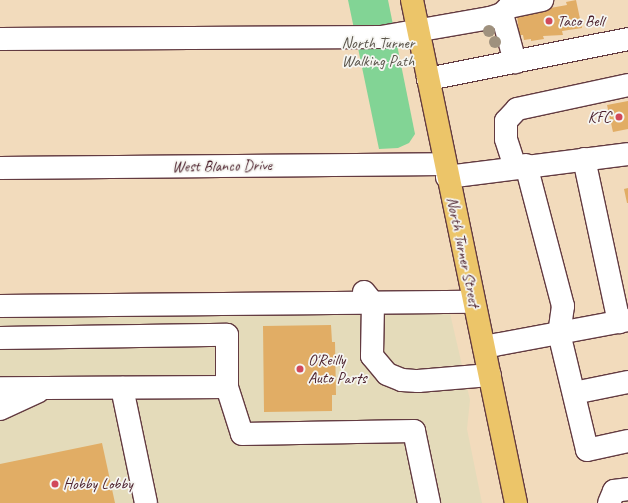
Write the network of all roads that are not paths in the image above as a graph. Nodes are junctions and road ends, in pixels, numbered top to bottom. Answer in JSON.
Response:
{"nodes":[{"id":1,"x":412,"y":0,"type":"edge"},
{"id":2,"x":542,"y":0,"type":"edge"},
{"id":3,"x":502,"y":14,"type":"junction"},
{"id":4,"x":419,"y":32,"type":"junction"},
{"id":5,"x":0,"y":39,"type":"edge"},
{"id":6,"x":628,"y":39,"type":"edge"},
{"id":7,"x":515,"y":62,"type":"junction"},
{"id":8,"x":428,"y":79,"type":"junction"},
{"id":9,"x":628,"y":85,"type":"edge"},
{"id":10,"x":596,"y":92,"type":"junction"},
{"id":11,"x":628,"y":94,"type":"edge"},
{"id":12,"x":628,"y":154,"type":"edge"},
{"id":13,"x":584,"y":159,"type":"junction"},
{"id":14,"x":521,"y":166,"type":"junction"},
{"id":15,"x":0,"y":168,"type":"edge"},
{"id":16,"x":446,"y":170,"type":"junction"},
{"id":17,"x":473,"y":302,"type":"junction"},
{"id":18,"x":373,"y":303,"type":"junction"},
{"id":19,"x":0,"y":306,"type":"edge"},
{"id":20,"x":624,"y":321,"type":"edge"},
{"id":21,"x":559,"y":333,"type":"junction"},
{"id":22,"x":0,"y":338,"type":"edge"},
{"id":23,"x":484,"y":347,"type":"junction"},
{"id":24,"x":490,"y":375,"type":"junction"},
{"id":25,"x":628,"y":382,"type":"edge"},
{"id":26,"x":227,"y":387,"type":"junction"},
{"id":27,"x":0,"y":388,"type":"edge"},
{"id":28,"x":44,"y":388,"type":"junction"},
{"id":29,"x":122,"y":388,"type":"junction"},
{"id":30,"x":574,"y":393,"type":"junction"},
{"id":31,"x":0,"y":409,"type":"edge"},
{"id":32,"x":628,"y":441,"type":"edge"},
{"id":33,"x":628,"y":489,"type":"edge"},
{"id":34,"x":146,"y":503,"type":"edge"},
{"id":35,"x":429,"y":503,"type":"edge"},
{"id":36,"x":516,"y":503,"type":"edge"},
{"id":37,"x":609,"y":503,"type":"edge"}],
"edges":[{"from":1,"to":4,"type":"main road","name":"North Turner Street"},
{"from":2,"to":3,"type":"street"},
{"from":3,"to":4,"type":"street"},
{"from":3,"to":7,"type":"street"},
{"from":4,"to":5,"type":"street"},
{"from":4,"to":8,"type":"main road","name":"North Turner Street"},
{"from":6,"to":7,"type":"street"},
{"from":7,"to":8,"type":"street"},
{"from":8,"to":16,"type":"main road","name":"North Turner Street"},
{"from":9,"to":10,"type":"street"},
{"from":10,"to":11,"type":"street"},
{"from":10,"to":14,"type":"street"},
{"from":12,"to":13,"type":"street","name":"West Blanco Drive"},
{"from":13,"to":14,"type":"street","name":"West Blanco Drive"},
{"from":13,"to":20,"type":"street"},
{"from":14,"to":16,"type":"street","name":"West Blanco Drive"},
{"from":14,"to":21,"type":"street"},
{"from":15,"to":16,"type":"street","name":"West Blanco Drive"},
{"from":16,"to":17,"type":"main road","name":"North Turner Street"},
{"from":17,"to":18,"type":"street"},
{"from":17,"to":23,"type":"main road","name":"North Turner Street"},
{"from":18,"to":19,"type":"street"},
{"from":18,"to":24,"type":"street"},
{"from":20,"to":21,"type":"street"},
{"from":21,"to":23,"type":"street"},
{"from":21,"to":30,"type":"street"},
{"from":22,"to":26,"type":"street"},
{"from":23,"to":24,"type":"main road","name":"North Turner Street"},
{"from":24,"to":36,"type":"main road","name":"North Turner Street"},
{"from":25,"to":30,"type":"street"},
{"from":26,"to":29,"type":"street"},
{"from":26,"to":35,"type":"street"},
{"from":27,"to":28,"type":"street"},
{"from":28,"to":29,"type":"street"},
{"from":28,"to":31,"type":"street"},
{"from":29,"to":34,"type":"street"},
{"from":30,"to":32,"type":"street"},
{"from":33,"to":37,"type":"street"}]}
